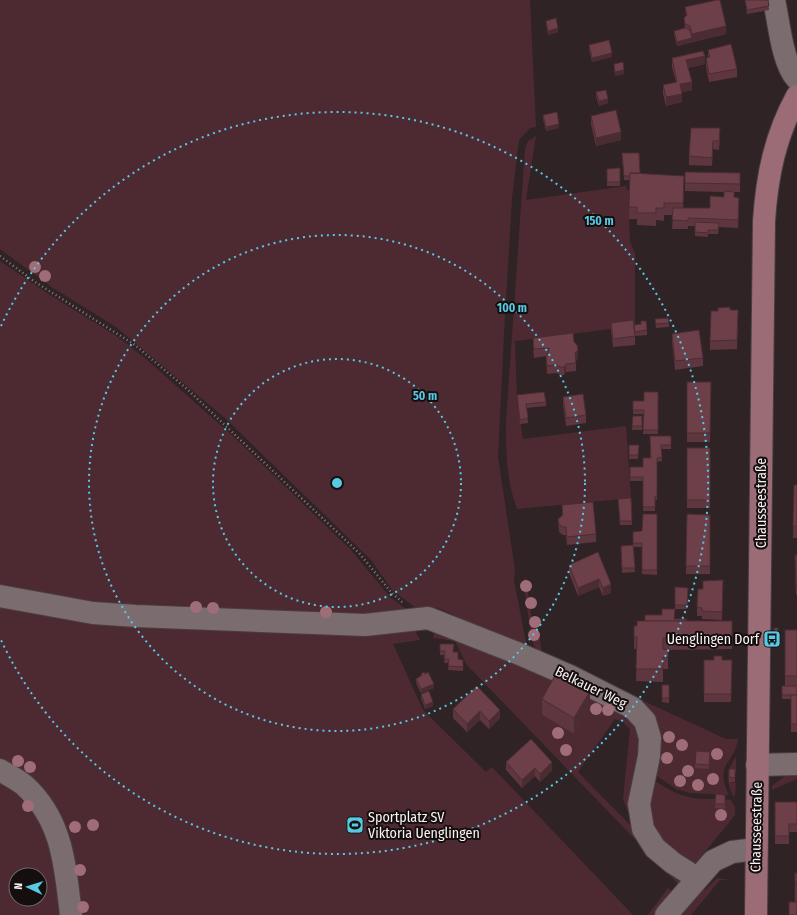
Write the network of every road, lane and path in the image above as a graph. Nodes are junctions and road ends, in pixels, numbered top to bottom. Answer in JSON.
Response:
{"nodes":[{"id":1,"x":774,"y":0,"type":"edge"},
{"id":2,"x":797,"y":79,"type":"edge"},
{"id":3,"x":797,"y":96,"type":"edge"},
{"id":4,"x":0,"y":256,"type":"edge"},
{"id":5,"x":0,"y":596,"type":"edge"},
{"id":6,"x":428,"y":618,"type":"junction"},
{"id":7,"x":797,"y":764,"type":"edge"},
{"id":8,"x":757,"y":765,"type":"junction"},
{"id":9,"x":0,"y":770,"type":"edge"},
{"id":10,"x":756,"y":849,"type":"junction"},
{"id":11,"x":697,"y":878,"type":"junction"},
{"id":12,"x":71,"y":915,"type":"edge"},
{"id":13,"x":666,"y":915,"type":"edge"},
{"id":14,"x":756,"y":915,"type":"edge"}],
"edges":[{"from":1,"to":2,"type":"street"},
{"from":3,"to":8,"type":"main road","name":"Chausseestraße"},
{"from":4,"to":6,"type":"path"},
{"from":5,"to":6,"type":"street"},
{"from":6,"to":11,"type":"street","name":"Belkauer Weg"},
{"from":7,"to":8,"type":"street"},
{"from":8,"to":10,"type":"main road","name":"Chausseestraße"},
{"from":9,"to":12,"type":"street"},
{"from":10,"to":11,"type":"street"},
{"from":10,"to":14,"type":"main road","name":"Chausseestraße"},
{"from":11,"to":13,"type":"street"}]}
